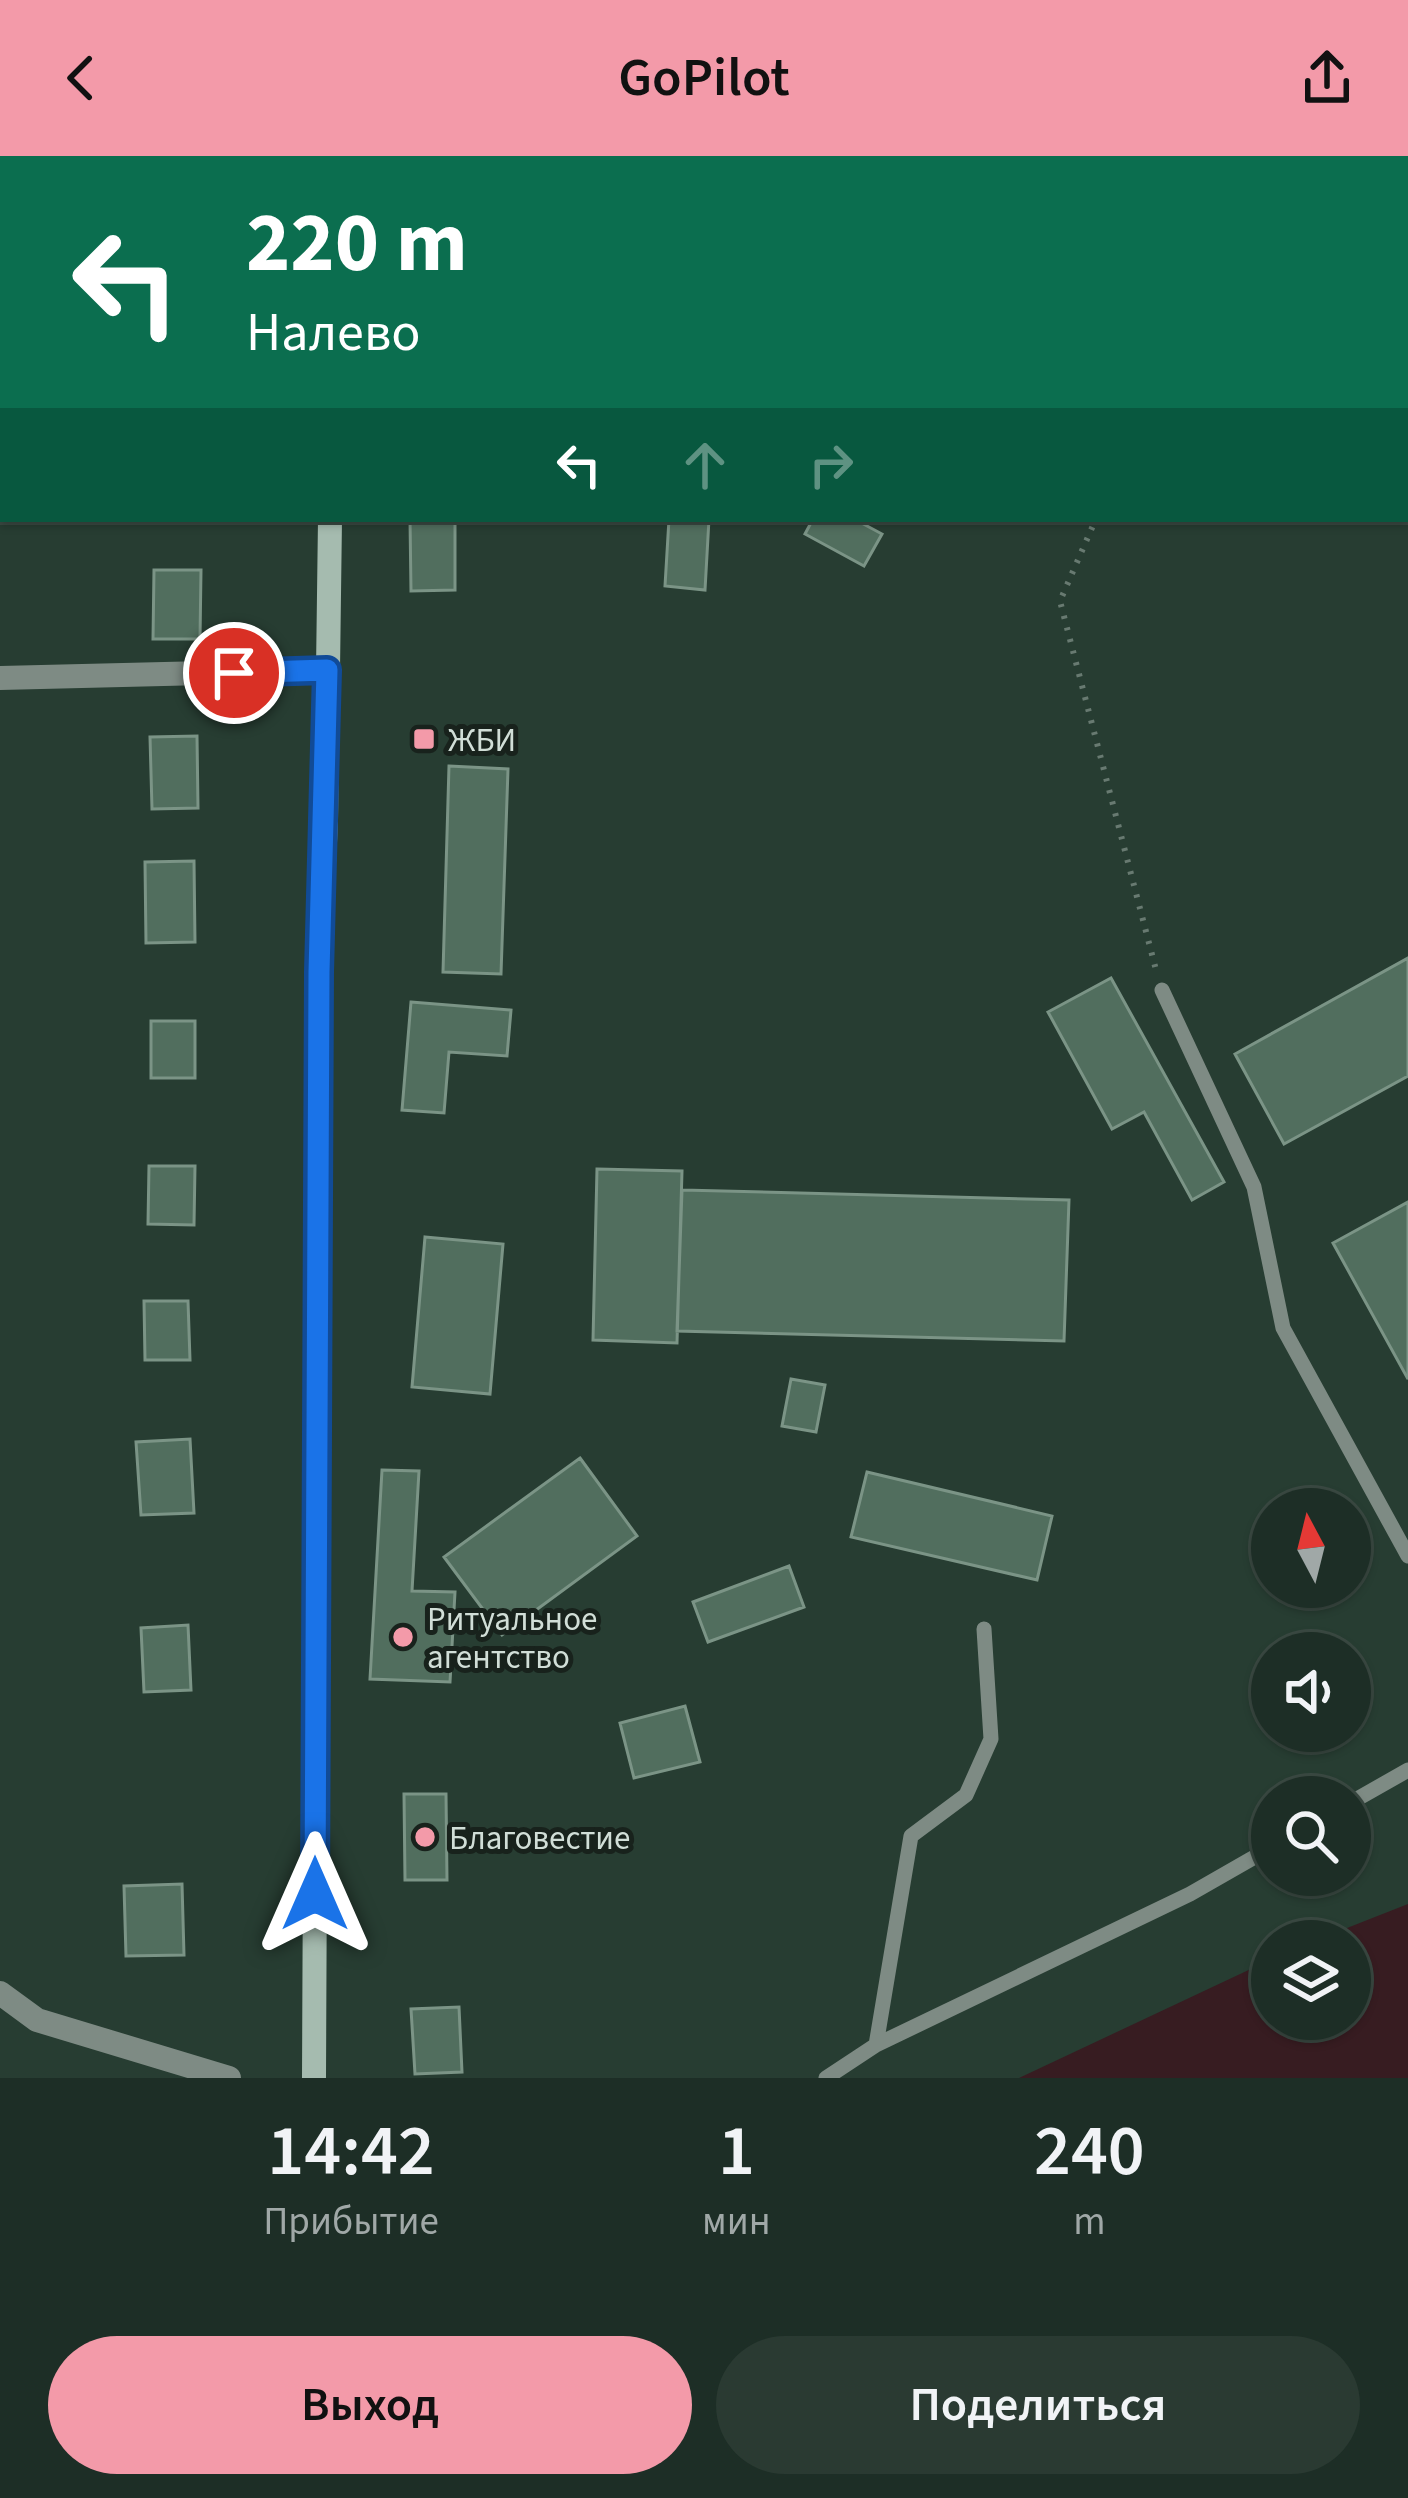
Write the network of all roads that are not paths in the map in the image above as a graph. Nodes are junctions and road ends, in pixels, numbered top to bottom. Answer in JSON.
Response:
{"nodes":[{"id":1,"x":330,"y":522,"type":"edge"},
{"id":2,"x":327,"y":670,"type":"junction"},
{"id":3,"x":0,"y":678,"type":"edge"},
{"id":4,"x":1162,"y":990,"type":"road end"},
{"id":5,"x":1408,"y":1556,"type":"edge"},
{"id":6,"x":984,"y":1630,"type":"dead end"},
{"id":7,"x":1408,"y":1770,"type":"edge"},
{"id":8,"x":1371,"y":1791,"type":"edge"},
{"id":9,"x":1251,"y":1859,"type":"edge"},
{"id":10,"x":0,"y":1994,"type":"edge"},
{"id":11,"x":876,"y":2045,"type":"junction"},
{"id":12,"x":229,"y":2078,"type":"edge"},
{"id":13,"x":314,"y":2078,"type":"edge"},
{"id":14,"x":826,"y":2078,"type":"edge"}],
"edges":[{"from":1,"to":2,"type":"street"},
{"from":2,"to":3,"type":"street"},
{"from":2,"to":13,"type":"street"},
{"from":4,"to":5,"type":"lane"},
{"from":6,"to":11,"type":"lane"},
{"from":7,"to":8,"type":"lane"},
{"from":9,"to":11,"type":"lane"},
{"from":10,"to":12,"type":"street"},
{"from":11,"to":14,"type":"lane"}]}
